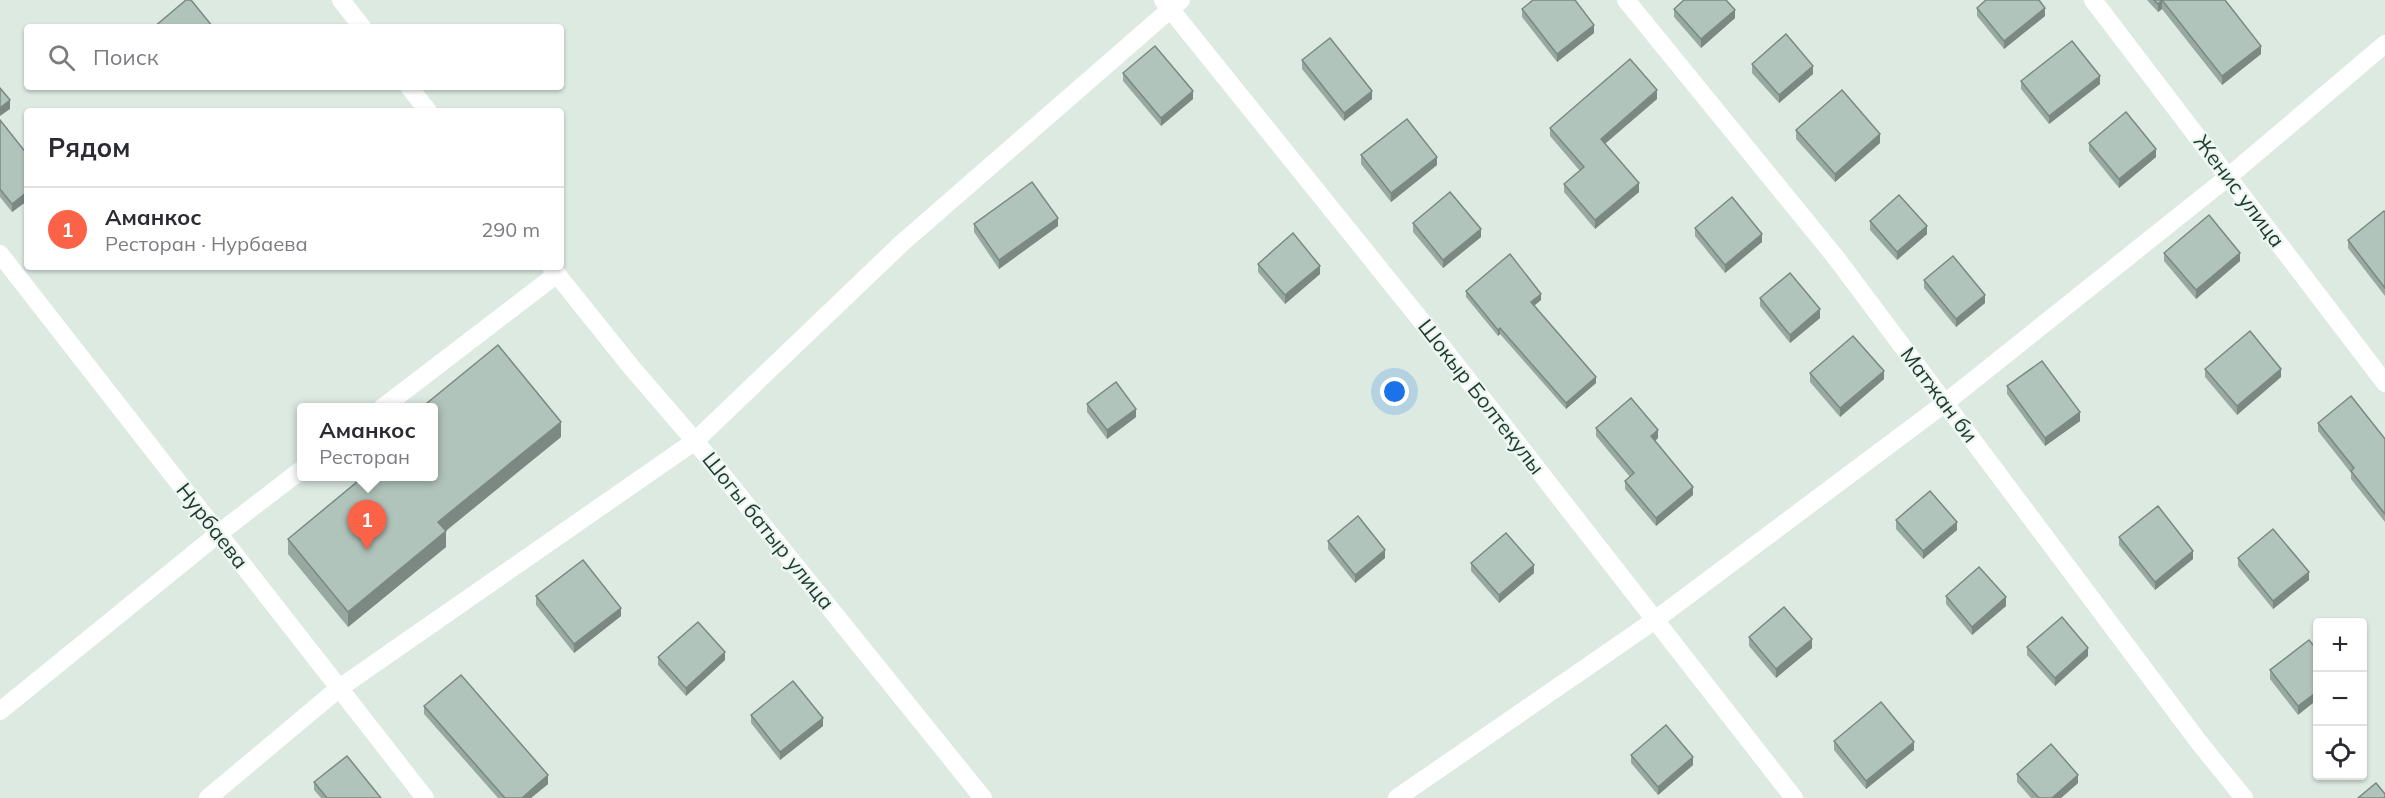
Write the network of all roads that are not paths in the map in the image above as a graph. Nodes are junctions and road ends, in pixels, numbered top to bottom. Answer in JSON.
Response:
{"nodes":[{"id":1,"x":340,"y":0,"type":"edge"},
{"id":2,"x":1626,"y":0,"type":"edge"},
{"id":3,"x":2094,"y":0,"type":"edge"},
{"id":4,"x":1171,"y":3,"type":"edge"},
{"id":5,"x":360,"y":24,"type":"edge"},
{"id":6,"x":2385,"y":44,"type":"edge"},
{"id":7,"x":411,"y":90,"type":"edge"},
{"id":8,"x":426,"y":108,"type":"edge"},
{"id":9,"x":2228,"y":177,"type":"junction"},
{"id":10,"x":0,"y":254,"type":"edge"},
{"id":11,"x":554,"y":270,"type":"edge"},
{"id":12,"x":2385,"y":382,"type":"edge"},
{"id":13,"x":388,"y":403,"type":"edge"},
{"id":14,"x":1945,"y":403,"type":"junction"},
{"id":15,"x":695,"y":441,"type":"junction"},
{"id":16,"x":297,"y":473,"type":"edge"},
{"id":17,"x":218,"y":534,"type":"junction"},
{"id":18,"x":1655,"y":620,"type":"junction"},
{"id":19,"x":338,"y":689,"type":"junction"},
{"id":20,"x":0,"y":711,"type":"edge"},
{"id":21,"x":208,"y":798,"type":"edge"},
{"id":22,"x":425,"y":798,"type":"edge"},
{"id":23,"x":983,"y":798,"type":"edge"},
{"id":24,"x":1397,"y":798,"type":"edge"},
{"id":25,"x":1794,"y":798,"type":"edge"},
{"id":26,"x":2244,"y":798,"type":"edge"}],
"edges":[{"from":1,"to":5,"type":"street"},
{"from":2,"to":14,"type":"street","name":"Матжан би"},
{"from":3,"to":9,"type":"street","name":"Женис улица"},
{"from":4,"to":15,"type":"street"},
{"from":4,"to":18,"type":"street","name":"Шокыр Болтекулы"},
{"from":6,"to":9,"type":"street"},
{"from":7,"to":8,"type":"street"},
{"from":9,"to":12,"type":"street","name":"Женис улица"},
{"from":9,"to":14,"type":"street"},
{"from":10,"to":17,"type":"street","name":"Нурбаева"},
{"from":11,"to":13,"type":"street"},
{"from":11,"to":15,"type":"street","name":"Шогы батыр улица"},
{"from":14,"to":18,"type":"street"},
{"from":14,"to":26,"type":"street","name":"Матжан би"},
{"from":15,"to":19,"type":"street"},
{"from":15,"to":23,"type":"street","name":"Шогы батыр улица"},
{"from":16,"to":17,"type":"street"},
{"from":17,"to":19,"type":"street","name":"Нурбаева"},
{"from":17,"to":20,"type":"street"},
{"from":18,"to":24,"type":"street"},
{"from":18,"to":25,"type":"street","name":"Шокыр Болтекулы"},
{"from":19,"to":21,"type":"street"},
{"from":19,"to":22,"type":"street","name":"Нурбаева"}]}
